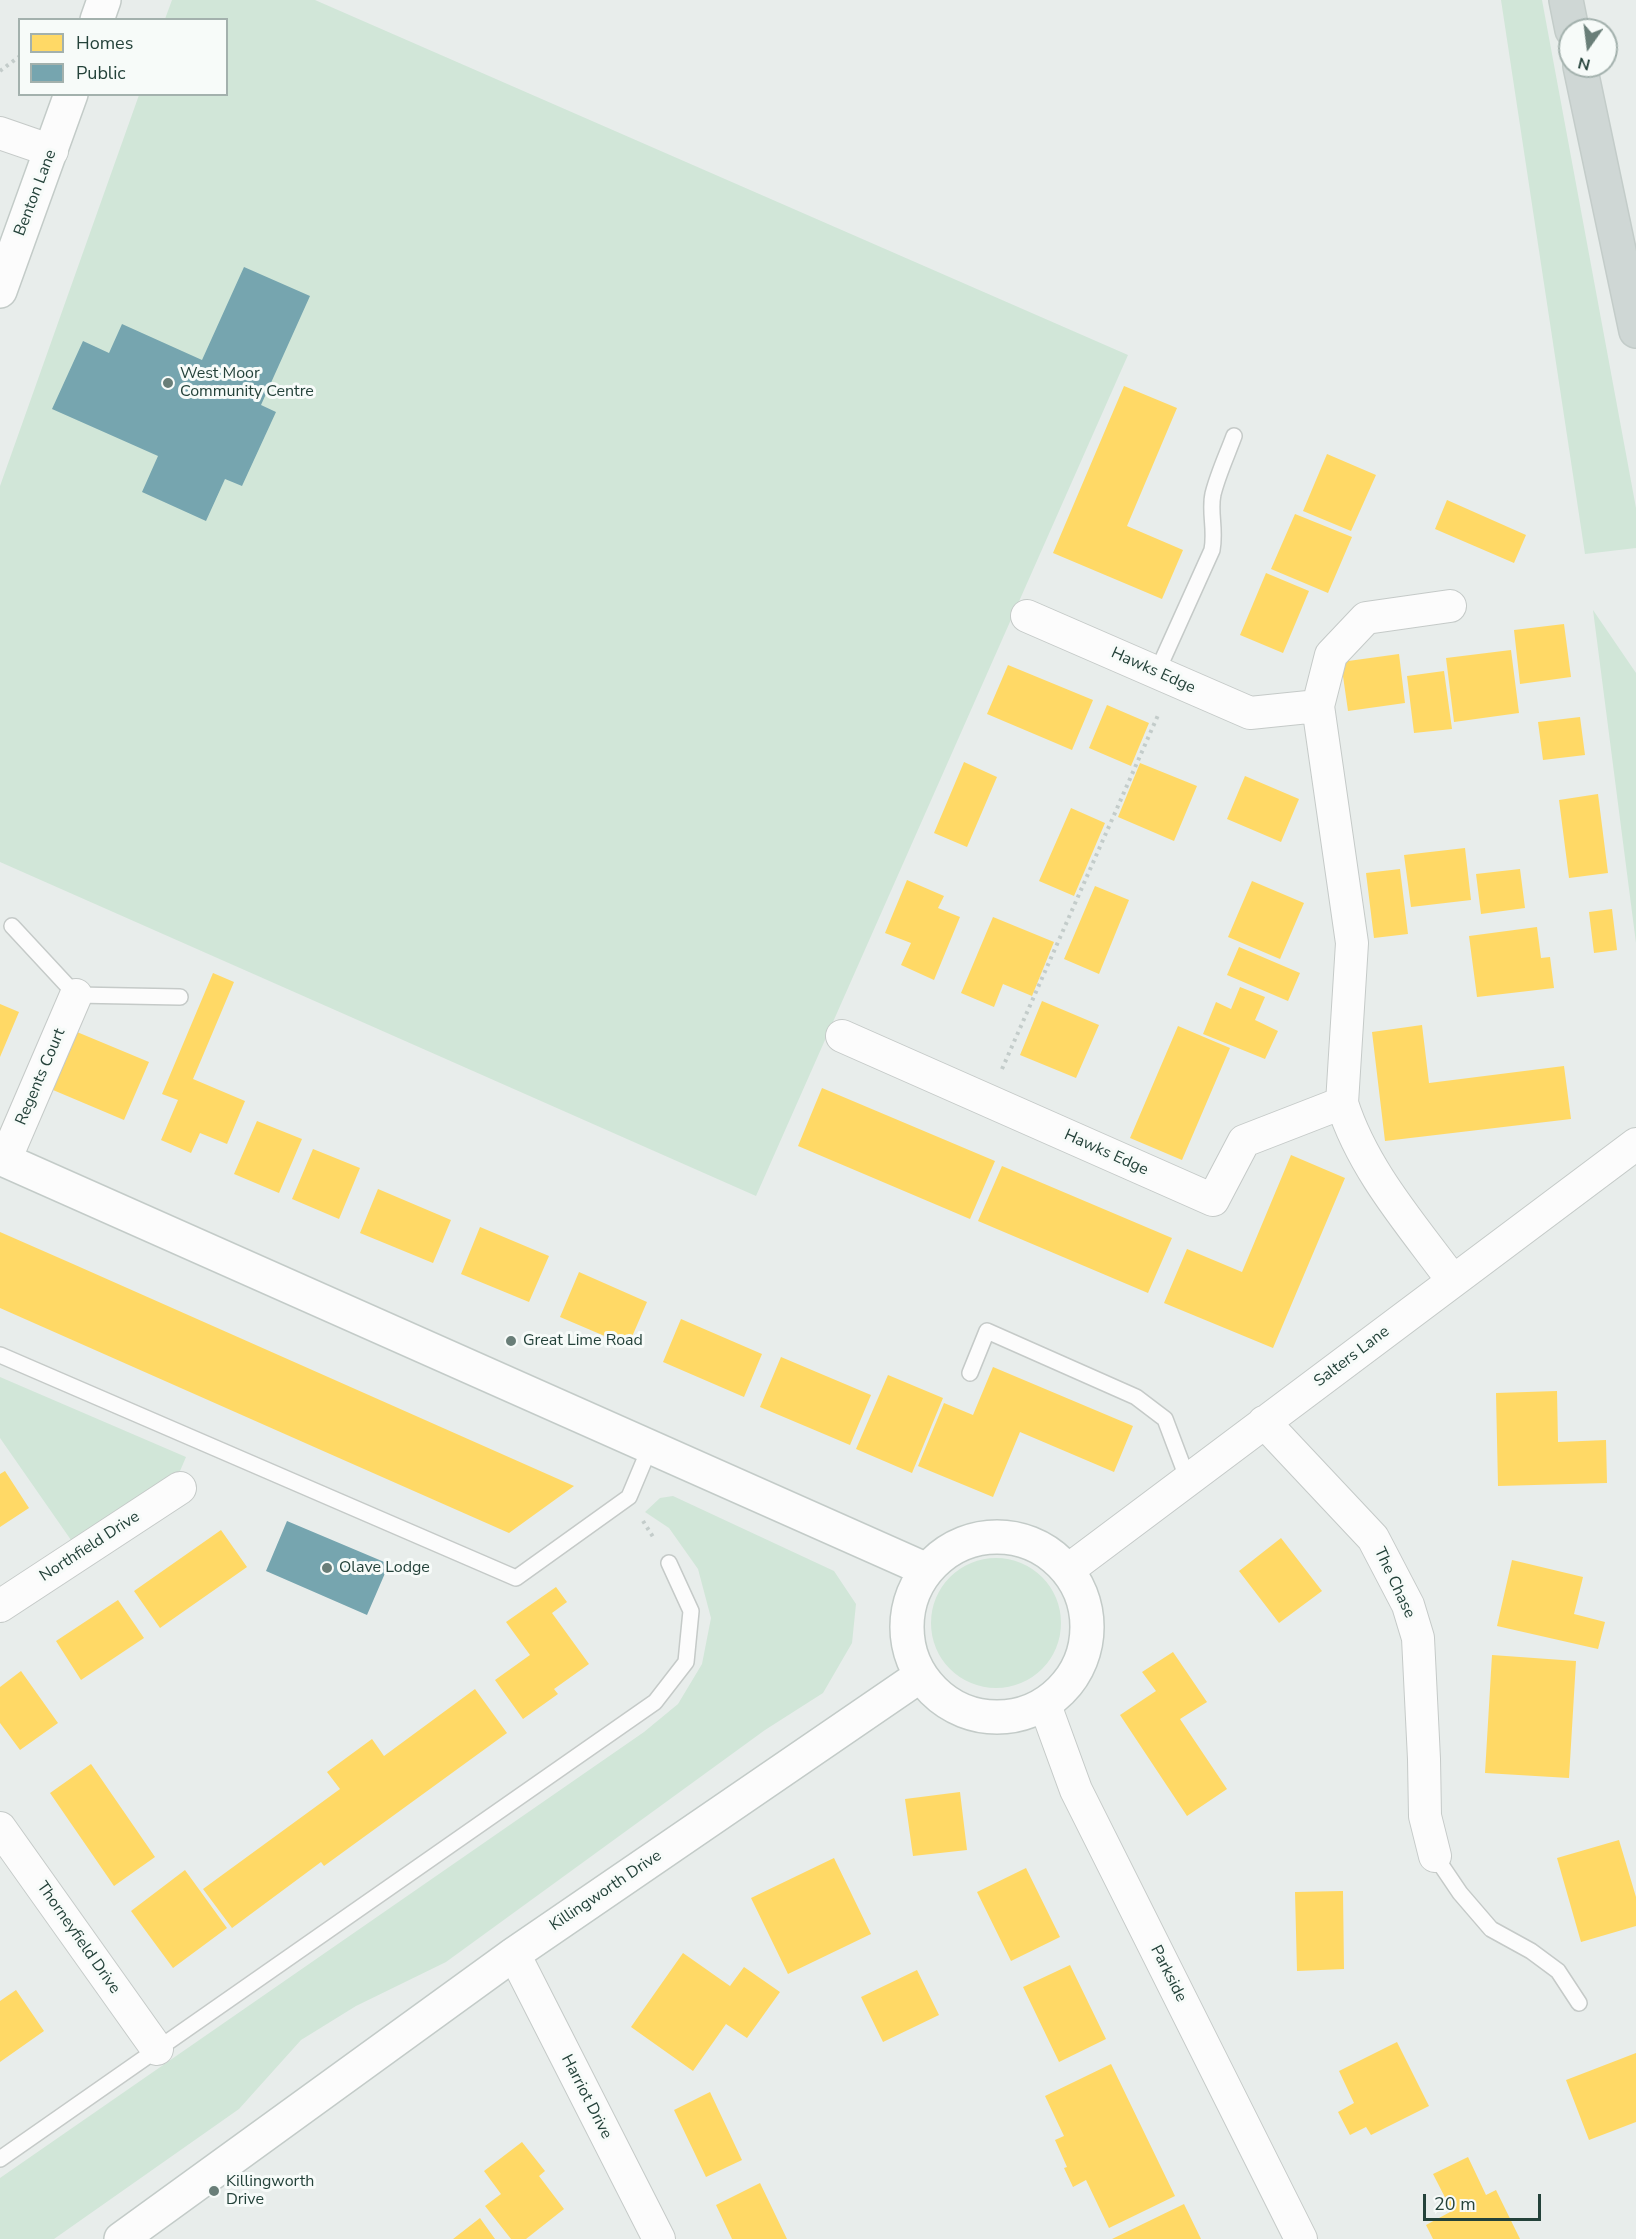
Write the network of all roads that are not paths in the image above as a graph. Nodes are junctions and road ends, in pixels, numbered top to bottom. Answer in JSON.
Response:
{"nodes":[{"id":1,"x":104,"y":0,"type":"edge"},
{"id":2,"x":1566,"y":0,"type":"edge"},
{"id":3,"x":98,"y":18,"type":"edge"},
{"id":4,"x":1570,"y":18,"type":"edge"},
{"id":5,"x":1583,"y":78,"type":"edge"},
{"id":6,"x":70,"y":96,"type":"edge"},
{"id":7,"x":0,"y":133,"type":"edge"},
{"id":8,"x":52,"y":152,"type":"junction"},
{"id":9,"x":0,"y":291,"type":"edge"},
{"id":10,"x":1636,"y":331,"type":"edge"},
{"id":11,"x":1234,"y":436,"type":"dead end"},
{"id":12,"x":1450,"y":606,"type":"dead end"},
{"id":13,"x":1027,"y":616,"type":"dead end"},
{"id":14,"x":1165,"y":676,"type":"junction"},
{"id":15,"x":1318,"y":706,"type":"junction"},
{"id":16,"x":12,"y":926,"type":"dead end"},
{"id":17,"x":76,"y":994,"type":"junction"},
{"id":18,"x":180,"y":997,"type":"dead end"},
{"id":19,"x":842,"y":1036,"type":"dead end"},
{"id":20,"x":1342,"y":1103,"type":"junction"},
{"id":21,"x":1636,"y":1144,"type":"edge"},
{"id":22,"x":3,"y":1159,"type":"edge"},
{"id":23,"x":1453,"y":1281,"type":"junction"},
{"id":24,"x":0,"y":1355,"type":"edge"},
{"id":25,"x":970,"y":1373,"type":"dead end"},
{"id":26,"x":1264,"y":1422,"type":"junction"},
{"id":27,"x":650,"y":1447,"type":"junction"},
{"id":28,"x":1188,"y":1480,"type":"junction"},
{"id":29,"x":180,"y":1488,"type":"dead end"},
{"id":30,"x":669,"y":1563,"type":"road end"},
{"id":31,"x":927,"y":1570,"type":"junction"},
{"id":32,"x":1068,"y":1570,"type":"junction"},
{"id":33,"x":0,"y":1606,"type":"edge"},
{"id":34,"x":920,"y":1676,"type":"junction"},
{"id":35,"x":1045,"y":1705,"type":"junction"},
{"id":36,"x":0,"y":1828,"type":"edge"},
{"id":37,"x":1435,"y":1856,"type":"joint"},
{"id":38,"x":514,"y":1954,"type":"junction"},
{"id":39,"x":1579,"y":2003,"type":"dead end"},
{"id":40,"x":157,"y":2049,"type":"junction"},
{"id":41,"x":0,"y":2159,"type":"edge"},
{"id":42,"x":121,"y":2239,"type":"edge"},
{"id":43,"x":659,"y":2239,"type":"edge"},
{"id":44,"x":1301,"y":2239,"type":"edge"}],
"edges":[{"from":1,"to":3,"type":"main road"},
{"from":2,"to":4,"type":"main road"},
{"from":5,"to":10,"type":"main road"},
{"from":6,"to":8,"type":"main road","name":"Benton Lane"},
{"from":7,"to":8,"type":"street"},
{"from":8,"to":9,"type":"main road","name":"Benton Lane"},
{"from":11,"to":14,"type":"lane"},
{"from":12,"to":15,"type":"street"},
{"from":13,"to":14,"type":"street","name":"Hawks Edge"},
{"from":14,"to":15,"type":"street","name":"Hawks Edge"},
{"from":15,"to":20,"type":"street"},
{"from":16,"to":17,"type":"lane"},
{"from":17,"to":18,"type":"lane"},
{"from":17,"to":22,"type":"street","name":"Regents Court"},
{"from":19,"to":20,"type":"street","name":"Hawks Edge"},
{"from":20,"to":23,"type":"street"},
{"from":21,"to":23,"type":"street","name":"Salters Lane"},
{"from":22,"to":27,"type":"main road"},
{"from":23,"to":26,"type":"street","name":"Salters Lane"},
{"from":24,"to":27,"type":"lane"},
{"from":25,"to":28,"type":"lane"},
{"from":26,"to":28,"type":"street","name":"Salters Lane"},
{"from":26,"to":37,"type":"street","name":"The Chase"},
{"from":27,"to":31,"type":"main road"},
{"from":28,"to":32,"type":"street","name":"Salters Lane"},
{"from":29,"to":33,"type":"street","name":"Northfield Drive"},
{"from":30,"to":40,"type":"lane"},
{"from":31,"to":32,"type":"main road"},
{"from":31,"to":34,"type":"main road"},
{"from":32,"to":35,"type":"main road"},
{"from":34,"to":35,"type":"main road"},
{"from":34,"to":38,"type":"main road","name":"Killingworth Drive"},
{"from":35,"to":44,"type":"street","name":"Parkside"},
{"from":36,"to":40,"type":"street","name":"Thorneyfield Drive"},
{"from":37,"to":39,"type":"lane"},
{"from":38,"to":42,"type":"main road","name":"Killingworth Drive"},
{"from":38,"to":43,"type":"street","name":"Harriot Drive"},
{"from":40,"to":41,"type":"lane"}]}
